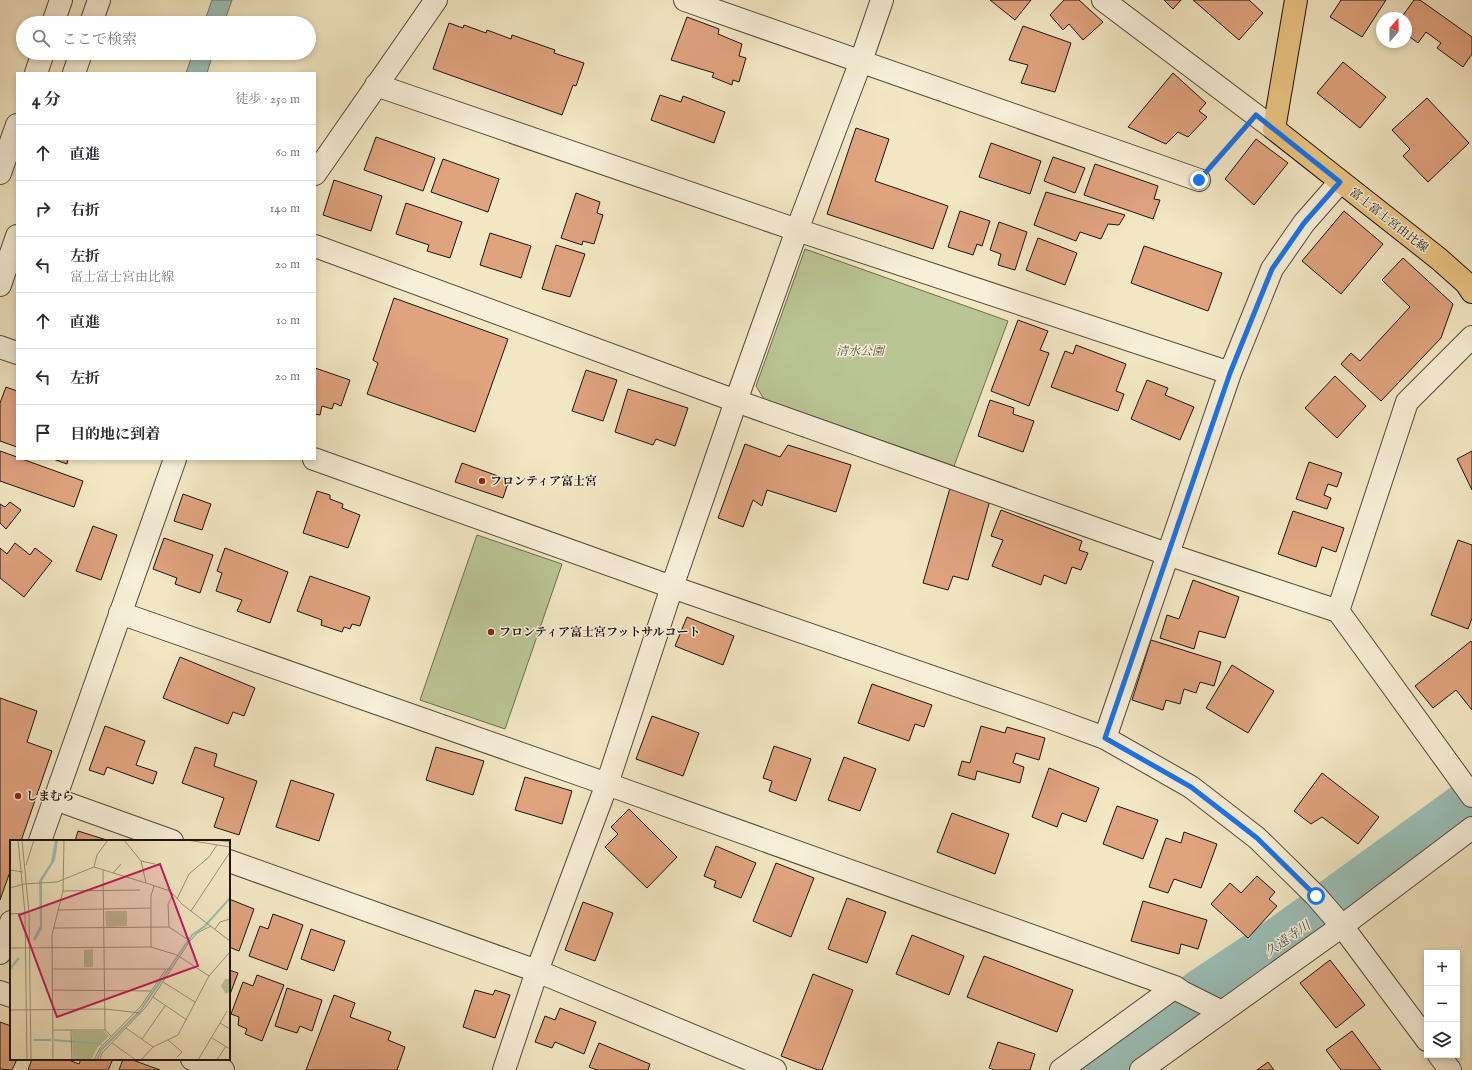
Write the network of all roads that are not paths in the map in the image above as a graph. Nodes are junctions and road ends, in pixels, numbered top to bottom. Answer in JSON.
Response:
{"nodes":[{"id":1,"x":98,"y":0,"type":"edge"},
{"id":2,"x":436,"y":0,"type":"edge"},
{"id":3,"x":685,"y":0,"type":"edge"},
{"id":4,"x":882,"y":0,"type":"edge"},
{"id":5,"x":1103,"y":0,"type":"edge"},
{"id":6,"x":1296,"y":0,"type":"edge"},
{"id":7,"x":93,"y":16,"type":"edge"},
{"id":8,"x":41,"y":60,"type":"edge"},
{"id":9,"x":79,"y":60,"type":"edge"},
{"id":10,"x":861,"y":61,"type":"junction"},
{"id":11,"x":36,"y":72,"type":"edge"},
{"id":12,"x":74,"y":72,"type":"edge"},
{"id":13,"x":376,"y":85,"type":"junction"},
{"id":14,"x":16,"y":128,"type":"edge"},
{"id":15,"x":1274,"y":129,"type":"junction"},
{"id":16,"x":0,"y":173,"type":"edge"},
{"id":17,"x":316,"y":173,"type":"edge"},
{"id":18,"x":1199,"y":180,"type":"road end"},
{"id":19,"x":1340,"y":182,"type":"junction"},
{"id":20,"x":797,"y":230,"type":"junction"},
{"id":21,"x":16,"y":239,"type":"edge"},
{"id":22,"x":316,"y":246,"type":"edge"},
{"id":23,"x":0,"y":285,"type":"edge"},
{"id":24,"x":1472,"y":292,"type":"edge"},
{"id":25,"x":1472,"y":337,"type":"edge"},
{"id":26,"x":0,"y":346,"type":"edge"},
{"id":27,"x":16,"y":353,"type":"edge"},
{"id":28,"x":1230,"y":373,"type":"junction"},
{"id":29,"x":736,"y":402,"type":"junction"},
{"id":30,"x":175,"y":460,"type":"edge"},
{"id":31,"x":316,"y":460,"type":"edge"},
{"id":32,"x":1167,"y":554,"type":"junction"},
{"id":33,"x":672,"y":587,"type":"junction"},
{"id":34,"x":1338,"y":611,"type":"junction"},
{"id":35,"x":120,"y":613,"type":"junction"},
{"id":36,"x":1105,"y":738,"type":"junction"},
{"id":37,"x":607,"y":784,"type":"junction"},
{"id":38,"x":1468,"y":791,"type":"edge"},
{"id":39,"x":55,"y":799,"type":"junction"},
{"id":40,"x":1472,"y":828,"type":"edge"},
{"id":41,"x":40,"y":840,"type":"edge"},
{"id":42,"x":169,"y":840,"type":"edge"},
{"id":43,"x":230,"y":861,"type":"edge"},
{"id":44,"x":1339,"y":924,"type":"junction"},
{"id":45,"x":10,"y":925,"type":"edge"},
{"id":46,"x":0,"y":953,"type":"edge"},
{"id":47,"x":537,"y":971,"type":"junction"},
{"id":48,"x":1178,"y":990,"type":"junction"},
{"id":49,"x":0,"y":992,"type":"edge"},
{"id":50,"x":10,"y":996,"type":"edge"},
{"id":51,"x":1215,"y":1008,"type":"junction"},
{"id":52,"x":1424,"y":1036,"type":"edge"},
{"id":53,"x":1441,"y":1058,"type":"edge"},
{"id":54,"x":195,"y":1060,"type":"edge"},
{"id":55,"x":224,"y":1070,"type":"edge"},
{"id":56,"x":504,"y":1070,"type":"edge"},
{"id":57,"x":775,"y":1070,"type":"edge"},
{"id":58,"x":1060,"y":1070,"type":"edge"},
{"id":59,"x":1141,"y":1070,"type":"edge"},
{"id":60,"x":1450,"y":1070,"type":"edge"}],
"edges":[{"from":1,"to":7,"type":"street"},
{"from":2,"to":13,"type":"street"},
{"from":3,"to":10,"type":"street"},
{"from":4,"to":10,"type":"street"},
{"from":5,"to":15,"type":"street"},
{"from":6,"to":15,"type":"main road"},
{"from":8,"to":11,"type":"street"},
{"from":9,"to":12,"type":"street"},
{"from":10,"to":18,"type":"street"},
{"from":10,"to":20,"type":"street"},
{"from":13,"to":17,"type":"street"},
{"from":13,"to":20,"type":"street"},
{"from":14,"to":16,"type":"street"},
{"from":15,"to":19,"type":"main road","name":"富士富士宮由比線"},
{"from":19,"to":24,"type":"main road","name":"富士富士宮由比線"},
{"from":19,"to":28,"type":"street"},
{"from":20,"to":28,"type":"street"},
{"from":20,"to":29,"type":"street"},
{"from":21,"to":23,"type":"street"},
{"from":22,"to":29,"type":"street"},
{"from":25,"to":34,"type":"street"},
{"from":26,"to":27,"type":"street"},
{"from":28,"to":32,"type":"street"},
{"from":29,"to":32,"type":"street"},
{"from":29,"to":33,"type":"street"},
{"from":30,"to":35,"type":"street"},
{"from":31,"to":33,"type":"street"},
{"from":32,"to":34,"type":"street"},
{"from":32,"to":36,"type":"street"},
{"from":33,"to":36,"type":"street"},
{"from":33,"to":37,"type":"street"},
{"from":34,"to":38,"type":"street"},
{"from":35,"to":37,"type":"street"},
{"from":35,"to":39,"type":"street"},
{"from":36,"to":44,"type":"street"},
{"from":37,"to":47,"type":"street"},
{"from":37,"to":48,"type":"street"},
{"from":39,"to":41,"type":"street"},
{"from":39,"to":42,"type":"street"},
{"from":40,"to":44,"type":"street"},
{"from":43,"to":47,"type":"street"},
{"from":44,"to":51,"type":"street"},
{"from":44,"to":52,"type":"street"},
{"from":45,"to":46,"type":"street"},
{"from":47,"to":56,"type":"street"},
{"from":47,"to":57,"type":"street"},
{"from":48,"to":51,"type":"street"},
{"from":48,"to":58,"type":"street"},
{"from":49,"to":50,"type":"street"},
{"from":51,"to":59,"type":"street"},
{"from":53,"to":60,"type":"street"},
{"from":54,"to":55,"type":"street"}]}
